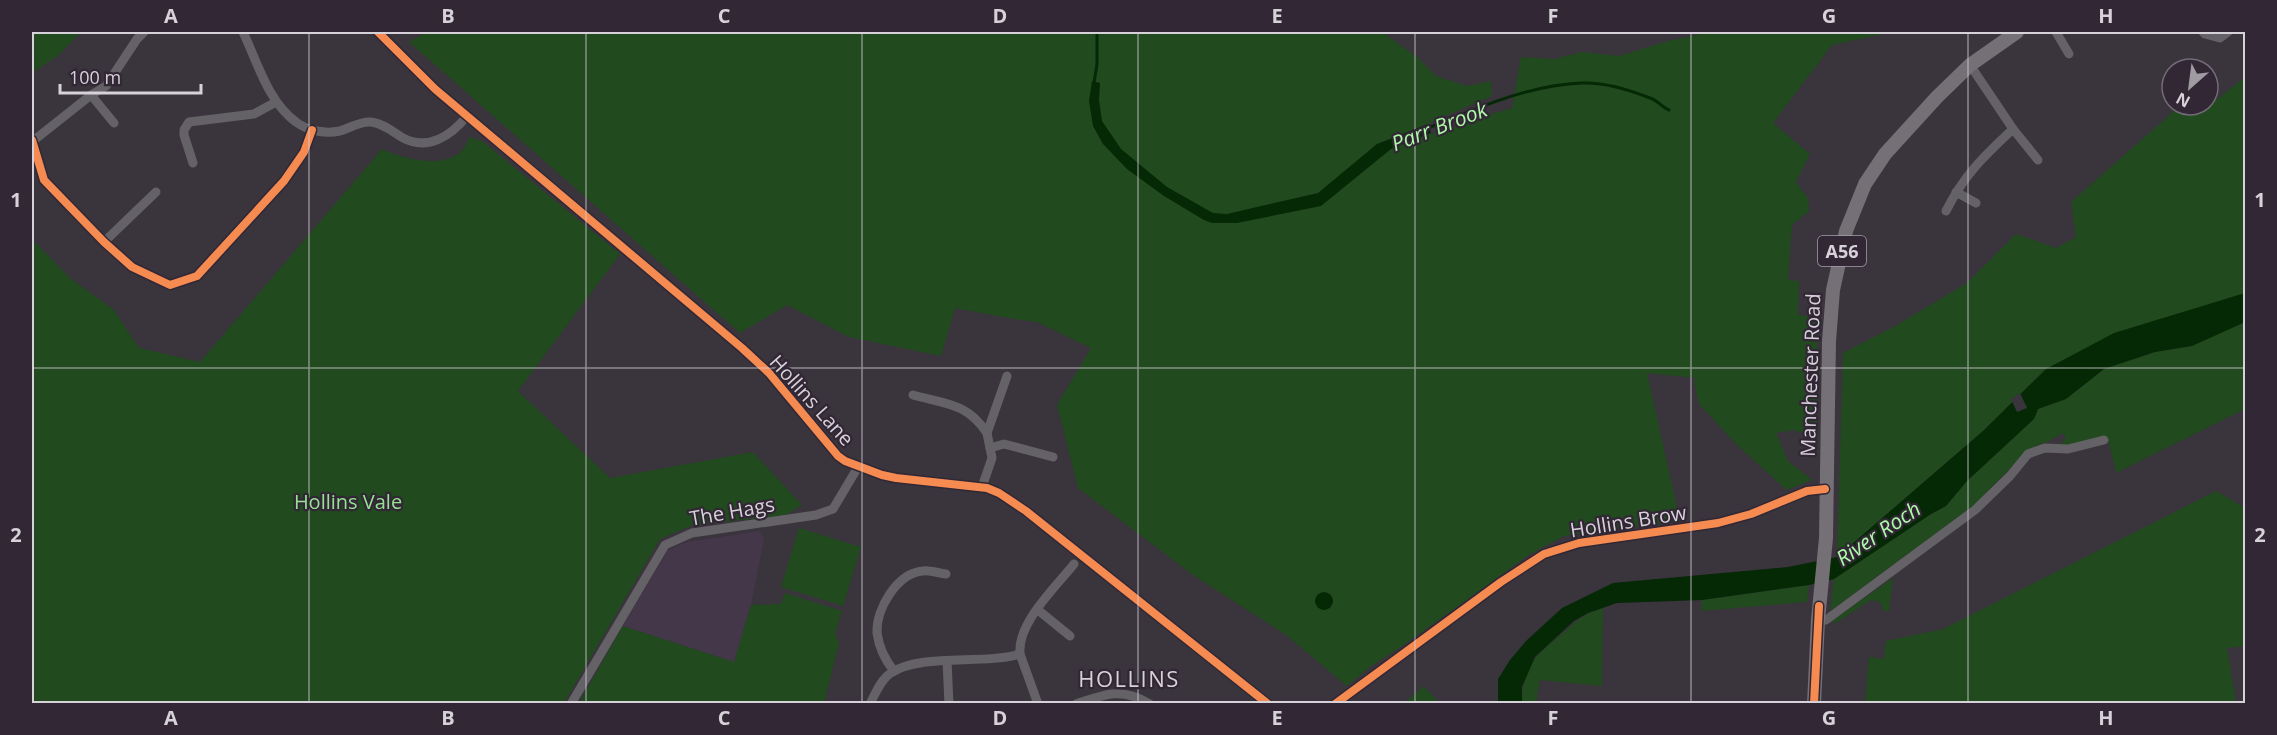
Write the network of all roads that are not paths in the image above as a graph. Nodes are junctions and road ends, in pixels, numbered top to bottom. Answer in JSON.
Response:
{"nodes":[{"id":1,"x":144,"y":32,"type":"edge"},
{"id":2,"x":243,"y":32,"type":"edge"},
{"id":3,"x":379,"y":32,"type":"edge"},
{"id":4,"x":2018,"y":32,"type":"edge"},
{"id":5,"x":2056,"y":32,"type":"edge"},
{"id":6,"x":2203,"y":32,"type":"edge"},
{"id":7,"x":2228,"y":32,"type":"edge"},
{"id":8,"x":2069,"y":54,"type":"dead end"},
{"id":9,"x":1970,"y":65,"type":"junction"},
{"id":10,"x":91,"y":95,"type":"junction"},
{"id":11,"x":276,"y":102,"type":"junction"},
{"id":12,"x":467,"y":116,"type":"junction"},
{"id":13,"x":114,"y":123,"type":"dead end"},
{"id":14,"x":2013,"y":129,"type":"junction"},
{"id":15,"x":312,"y":130,"type":"junction"},
{"id":16,"x":32,"y":141,"type":"edge"},
{"id":17,"x":2038,"y":160,"type":"dead end"},
{"id":18,"x":193,"y":163,"type":"dead end"},
{"id":19,"x":156,"y":192,"type":"dead end"},
{"id":20,"x":1956,"y":192,"type":"junction"},
{"id":21,"x":1976,"y":203,"type":"dead end"},
{"id":22,"x":1946,"y":210,"type":"dead end"},
{"id":23,"x":104,"y":242,"type":"junction"},
{"id":24,"x":1007,"y":376,"type":"dead end"},
{"id":25,"x":913,"y":395,"type":"dead end"},
{"id":26,"x":987,"y":433,"type":"junction"},
{"id":27,"x":2104,"y":440,"type":"dead end"},
{"id":28,"x":990,"y":448,"type":"junction"},
{"id":29,"x":1053,"y":457,"type":"dead end"},
{"id":30,"x":858,"y":467,"type":"junction"},
{"id":31,"x":982,"y":487,"type":"junction"},
{"id":32,"x":1825,"y":489,"type":"junction"},
{"id":33,"x":1074,"y":564,"type":"dead end"},
{"id":34,"x":946,"y":574,"type":"dead end"},
{"id":35,"x":1038,"y":610,"type":"junction"},
{"id":36,"x":1819,"y":613,"type":"junction"},
{"id":37,"x":1070,"y":636,"type":"dead end"},
{"id":38,"x":1020,"y":654,"type":"junction"},
{"id":39,"x":947,"y":661,"type":"junction"},
{"id":40,"x":894,"y":671,"type":"junction"},
{"id":41,"x":1103,"y":699,"type":"edge"},
{"id":42,"x":1817,"y":703,"type":"edge"},
{"id":43,"x":571,"y":704,"type":"edge"},
{"id":44,"x":870,"y":704,"type":"edge"},
{"id":45,"x":949,"y":704,"type":"edge"},
{"id":46,"x":1038,"y":704,"type":"edge"},
{"id":47,"x":1076,"y":704,"type":"edge"},
{"id":48,"x":1150,"y":704,"type":"edge"},
{"id":49,"x":1268,"y":704,"type":"edge"},
{"id":50,"x":1335,"y":704,"type":"edge"}],
"edges":[{"from":1,"to":10,"type":"street"},
{"from":2,"to":11,"type":"street"},
{"from":3,"to":12,"type":"street","name":"Hollins Lane"},
{"from":4,"to":9,"type":"highway","name":"Manchester Road","number":"A56"},
{"from":5,"to":8,"type":"street"},
{"from":6,"to":7,"type":"street"},
{"from":9,"to":14,"type":"street"},
{"from":9,"to":32,"type":"highway","name":"Manchester Road","number":"A56"},
{"from":10,"to":13,"type":"street"},
{"from":10,"to":16,"type":"street"},
{"from":11,"to":15,"type":"street"},
{"from":11,"to":18,"type":"street"},
{"from":12,"to":15,"type":"street"},
{"from":12,"to":30,"type":"street","name":"Hollins Lane"},
{"from":14,"to":17,"type":"street"},
{"from":14,"to":20,"type":"street"},
{"from":15,"to":23,"type":"street"},
{"from":16,"to":23,"type":"street"},
{"from":19,"to":23,"type":"street"},
{"from":20,"to":21,"type":"street"},
{"from":20,"to":22,"type":"street"},
{"from":24,"to":26,"type":"street"},
{"from":25,"to":26,"type":"street"},
{"from":26,"to":28,"type":"street"},
{"from":27,"to":36,"type":"street"},
{"from":28,"to":29,"type":"street"},
{"from":28,"to":31,"type":"street"},
{"from":30,"to":31,"type":"street","name":"Hollins Lane"},
{"from":30,"to":43,"type":"street","name":"The Hags"},
{"from":31,"to":49,"type":"street","name":"Hollins Lane"},
{"from":32,"to":36,"type":"highway","name":"Manchester Road","number":"A56"},
{"from":32,"to":50,"type":"street","name":"Hollins Brow"},
{"from":33,"to":35,"type":"street"},
{"from":34,"to":40,"type":"street"},
{"from":35,"to":37,"type":"street"},
{"from":35,"to":38,"type":"street"},
{"from":36,"to":42,"type":"highway","number":"A56"},
{"from":38,"to":39,"type":"street"},
{"from":38,"to":46,"type":"street"},
{"from":39,"to":40,"type":"street"},
{"from":39,"to":45,"type":"street"},
{"from":40,"to":44,"type":"street"},
{"from":41,"to":47,"type":"street"},
{"from":41,"to":48,"type":"street"}]}
